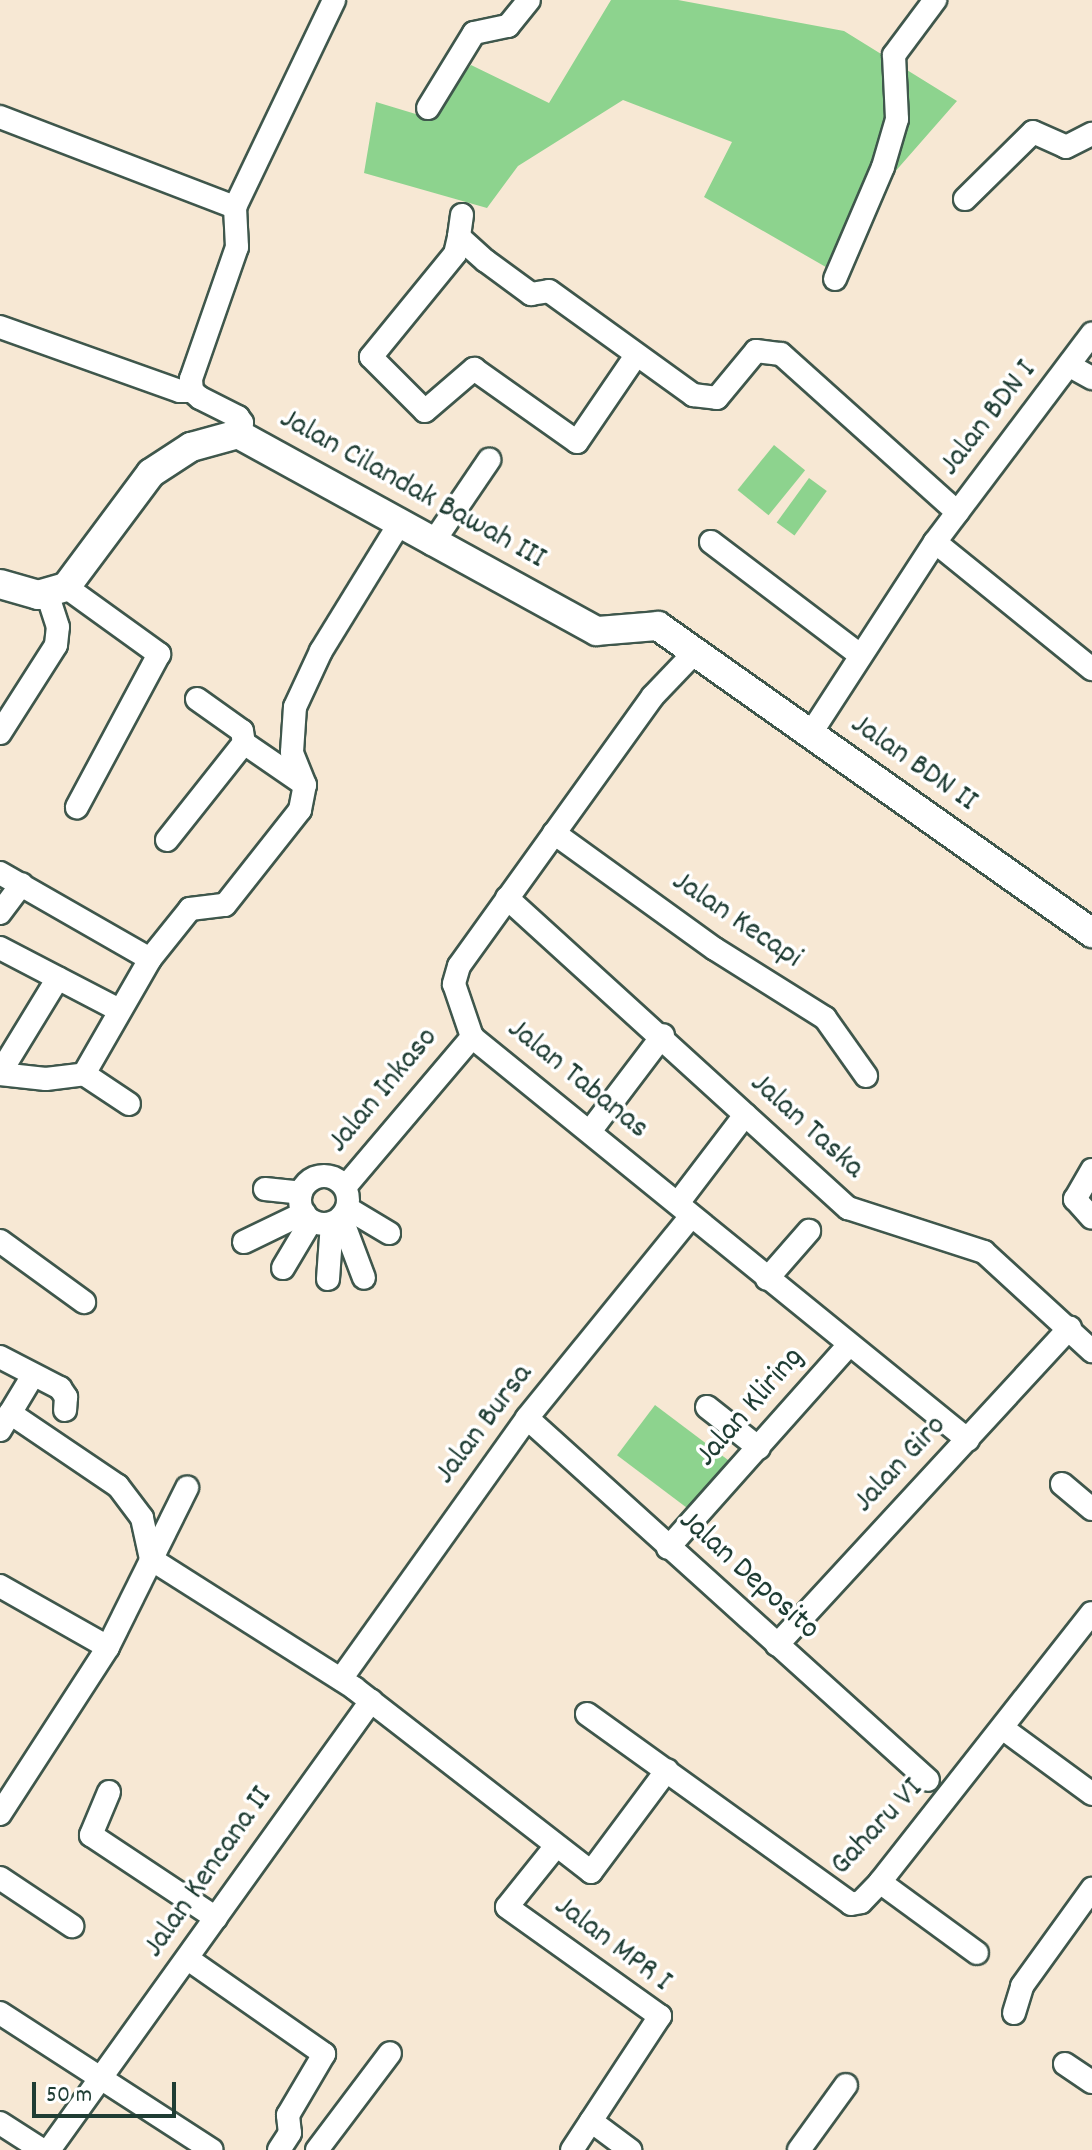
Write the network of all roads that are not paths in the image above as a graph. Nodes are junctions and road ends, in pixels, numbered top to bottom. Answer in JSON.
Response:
{"nodes":[{"id":1,"x":334,"y":0,"type":"edge"},
{"id":2,"x":935,"y":0,"type":"edge"},
{"id":3,"x":520,"y":3,"type":"edge"},
{"id":4,"x":428,"y":108,"type":"dead end"},
{"id":5,"x":0,"y":117,"type":"edge"},
{"id":6,"x":1092,"y":134,"type":"edge"},
{"id":7,"x":965,"y":199,"type":"dead end"},
{"id":8,"x":235,"y":207,"type":"junction"},
{"id":9,"x":835,"y":279,"type":"dead end"},
{"id":10,"x":0,"y":327,"type":"edge"},
{"id":11,"x":1092,"y":334,"type":"edge"},
{"id":12,"x":635,"y":357,"type":"junction"},
{"id":13,"x":1070,"y":366,"type":"junction"},
{"id":14,"x":1092,"y":378,"type":"edge"},
{"id":15,"x":192,"y":391,"type":"junction"},
{"id":16,"x":238,"y":434,"type":"junction"},
{"id":17,"x":489,"y":460,"type":"dead end"},
{"id":18,"x":957,"y":512,"type":"junction"},
{"id":19,"x":399,"y":524,"type":"junction"},
{"id":20,"x":711,"y":542,"type":"dead end"},
{"id":21,"x":935,"y":542,"type":"junction"},
{"id":22,"x":432,"y":544,"type":"junction"},
{"id":23,"x":0,"y":584,"type":"edge"},
{"id":24,"x":57,"y":590,"type":"junction"},
{"id":25,"x":695,"y":652,"type":"junction"},
{"id":26,"x":860,"y":655,"type":"junction"},
{"id":27,"x":1092,"y":669,"type":"edge"},
{"id":28,"x":197,"y":699,"type":"dead end"},
{"id":29,"x":0,"y":733,"type":"edge"},
{"id":30,"x":811,"y":733,"type":"junction"},
{"id":31,"x":244,"y":743,"type":"junction"},
{"id":32,"x":305,"y":785,"type":"junction"},
{"id":33,"x":77,"y":807,"type":"dead end"},
{"id":34,"x":554,"y":833,"type":"junction"},
{"id":35,"x":167,"y":840,"type":"dead end"},
{"id":36,"x":0,"y":873,"type":"edge"},
{"id":37,"x":22,"y":884,"type":"junction"},
{"id":38,"x":507,"y":898,"type":"junction"},
{"id":39,"x":0,"y":913,"type":"edge"},
{"id":40,"x":1092,"y":933,"type":"edge"},
{"id":41,"x":0,"y":948,"type":"edge"},
{"id":42,"x":150,"y":959,"type":"junction"},
{"id":43,"x":58,"y":978,"type":"junction"},
{"id":44,"x":119,"y":1010,"type":"junction"},
{"id":45,"x":663,"y":1035,"type":"junction"},
{"id":46,"x":472,"y":1037,"type":"junction"},
{"id":47,"x":0,"y":1073,"type":"edge"},
{"id":48,"x":84,"y":1074,"type":"junction"},
{"id":49,"x":866,"y":1076,"type":"dead end"},
{"id":50,"x":129,"y":1104,"type":"dead end"},
{"id":51,"x":745,"y":1115,"type":"junction"},
{"id":52,"x":591,"y":1130,"type":"junction"},
{"id":53,"x":1092,"y":1170,"type":"edge"},
{"id":54,"x":265,"y":1189,"type":"dead end"},
{"id":55,"x":326,"y":1209,"type":"junction"},
{"id":56,"x":684,"y":1210,"type":"junction"},
{"id":57,"x":1092,"y":1218,"type":"edge"},
{"id":58,"x":809,"y":1231,"type":"dead end"},
{"id":59,"x":389,"y":1233,"type":"dead end"},
{"id":60,"x":0,"y":1241,"type":"edge"},
{"id":61,"x":244,"y":1242,"type":"dead end"},
{"id":62,"x":283,"y":1268,"type":"dead end"},
{"id":63,"x":364,"y":1278,"type":"dead end"},
{"id":64,"x":328,"y":1279,"type":"dead end"},
{"id":65,"x":767,"y":1279,"type":"junction"},
{"id":66,"x":84,"y":1302,"type":"dead end"},
{"id":67,"x":1070,"y":1327,"type":"junction"},
{"id":68,"x":849,"y":1345,"type":"junction"},
{"id":69,"x":1092,"y":1351,"type":"edge"},
{"id":70,"x":0,"y":1357,"type":"edge"},
{"id":71,"x":32,"y":1377,"type":"junction"},
{"id":72,"x":707,"y":1407,"type":"dead end"},
{"id":73,"x":65,"y":1410,"type":"dead end"},
{"id":74,"x":527,"y":1418,"type":"junction"},
{"id":75,"x":5,"y":1421,"type":"edge"},
{"id":76,"x":968,"y":1440,"type":"junction"},
{"id":77,"x":759,"y":1448,"type":"junction"},
{"id":78,"x":1062,"y":1484,"type":"dead end"},
{"id":79,"x":187,"y":1488,"type":"dead end"},
{"id":80,"x":1092,"y":1509,"type":"edge"},
{"id":81,"x":668,"y":1548,"type":"junction"},
{"id":82,"x":151,"y":1559,"type":"junction"},
{"id":83,"x":0,"y":1586,"type":"edge"},
{"id":84,"x":1092,"y":1613,"type":"edge"},
{"id":85,"x":777,"y":1645,"type":"junction"},
{"id":86,"x":108,"y":1647,"type":"junction"},
{"id":87,"x":341,"y":1679,"type":"junction"},
{"id":88,"x":371,"y":1701,"type":"junction"},
{"id":89,"x":587,"y":1714,"type":"dead end"},
{"id":90,"x":1005,"y":1730,"type":"junction"},
{"id":91,"x":667,"y":1770,"type":"junction"},
{"id":92,"x":928,"y":1780,"type":"dead end"},
{"id":93,"x":109,"y":1792,"type":"dead end"},
{"id":94,"x":1092,"y":1794,"type":"edge"},
{"id":95,"x":0,"y":1814,"type":"edge"},
{"id":96,"x":556,"y":1846,"type":"junction"},
{"id":97,"x":0,"y":1878,"type":"edge"},
{"id":98,"x":880,"y":1882,"type":"junction"},
{"id":99,"x":1092,"y":1889,"type":"edge"},
{"id":100,"x":216,"y":1918,"type":"junction"},
{"id":101,"x":72,"y":1926,"type":"dead end"},
{"id":102,"x":977,"y":1953,"type":"dead end"},
{"id":103,"x":188,"y":1959,"type":"junction"},
{"id":104,"x":0,"y":2013,"type":"edge"},
{"id":105,"x":1014,"y":2013,"type":"dead end"},
{"id":106,"x":390,"y":2053,"type":"dead end"},
{"id":107,"x":1065,"y":2064,"type":"dead end"},
{"id":108,"x":1092,"y":2082,"type":"edge"},
{"id":109,"x":101,"y":2083,"type":"junction"},
{"id":110,"x":846,"y":2085,"type":"dead end"},
{"id":111,"x":591,"y":2121,"type":"junction"},
{"id":112,"x":0,"y":2123,"type":"edge"},
{"id":113,"x":42,"y":2150,"type":"edge"},
{"id":114,"x":49,"y":2150,"type":"edge"},
{"id":115,"x":212,"y":2150,"type":"edge"},
{"id":116,"x":279,"y":2150,"type":"edge"},
{"id":117,"x":317,"y":2150,"type":"edge"},
{"id":118,"x":572,"y":2150,"type":"edge"},
{"id":119,"x":630,"y":2150,"type":"edge"},
{"id":120,"x":799,"y":2150,"type":"edge"}],
"edges":[{"from":1,"to":8,"type":"street"},
{"from":2,"to":9,"type":"street"},
{"from":3,"to":4,"type":"street"},
{"from":5,"to":8,"type":"street"},
{"from":6,"to":7,"type":"street"},
{"from":8,"to":15,"type":"street"},
{"from":10,"to":15,"type":"street"},
{"from":11,"to":13,"type":"street","name":"Jalan BDN I"},
{"from":12,"to":12,"type":"street"},
{"from":12,"to":18,"type":"street"},
{"from":13,"to":14,"type":"street"},
{"from":13,"to":18,"type":"street","name":"Jalan BDN I"},
{"from":15,"to":16,"type":"street","name":"Jalan Cilandak Bawah III"},
{"from":16,"to":19,"type":"street","name":"Jalan Cilandak Bawah III"},
{"from":16,"to":24,"type":"street"},
{"from":17,"to":22,"type":"street"},
{"from":18,"to":21,"type":"street","name":"Jalan BDN I"},
{"from":19,"to":22,"type":"street","name":"Jalan Cilandak Bawah III"},
{"from":19,"to":32,"type":"street"},
{"from":20,"to":26,"type":"street"},
{"from":21,"to":26,"type":"street","name":"Jalan BDN I"},
{"from":21,"to":27,"type":"street"},
{"from":22,"to":25,"type":"street","name":"Jalan Cilandak Bawah III"},
{"from":23,"to":24,"type":"street"},
{"from":24,"to":29,"type":"street"},
{"from":24,"to":33,"type":"street"},
{"from":25,"to":30,"type":"street","name":"Jalan BDN II"},
{"from":25,"to":34,"type":"street","name":"Jalan Tabanas"},
{"from":26,"to":30,"type":"street","name":"Jalan BDN I"},
{"from":28,"to":31,"type":"street"},
{"from":30,"to":40,"type":"street","name":"Jalan BDN II"},
{"from":31,"to":32,"type":"street"},
{"from":31,"to":35,"type":"street"},
{"from":32,"to":42,"type":"street"},
{"from":34,"to":38,"type":"street","name":"Jalan Tabanas"},
{"from":34,"to":49,"type":"street","name":"Jalan Kecapi"},
{"from":36,"to":37,"type":"street"},
{"from":37,"to":39,"type":"street"},
{"from":37,"to":42,"type":"street"},
{"from":38,"to":45,"type":"street","name":"Jalan Taska"},
{"from":38,"to":46,"type":"street","name":"Jalan Tabanas"},
{"from":41,"to":43,"type":"street"},
{"from":42,"to":44,"type":"street"},
{"from":43,"to":44,"type":"street"},
{"from":43,"to":47,"type":"street"},
{"from":44,"to":48,"type":"street"},
{"from":45,"to":51,"type":"street","name":"Jalan Taska"},
{"from":45,"to":52,"type":"street"},
{"from":46,"to":52,"type":"street","name":"Jalan Tabanas"},
{"from":46,"to":55,"type":"street","name":"Jalan Inkaso"},
{"from":47,"to":48,"type":"street"},
{"from":48,"to":50,"type":"street"},
{"from":51,"to":56,"type":"street","name":"Jalan Bursa"},
{"from":51,"to":67,"type":"street","name":"Jalan Taska"},
{"from":52,"to":56,"type":"street","name":"Jalan Tabanas"},
{"from":53,"to":57,"type":"street"},
{"from":54,"to":55,"type":"street"},
{"from":55,"to":59,"type":"street"},
{"from":55,"to":61,"type":"street"},
{"from":55,"to":62,"type":"street"},
{"from":55,"to":63,"type":"street"},
{"from":55,"to":64,"type":"street"},
{"from":56,"to":65,"type":"street","name":"Jalan Tabanas"},
{"from":56,"to":74,"type":"street","name":"Jalan Bursa"},
{"from":58,"to":65,"type":"street"},
{"from":60,"to":66,"type":"street"},
{"from":65,"to":68,"type":"street","name":"Jalan Tabanas"},
{"from":67,"to":69,"type":"street","name":"Jalan Taska"},
{"from":67,"to":76,"type":"street","name":"Jalan Giro"},
{"from":68,"to":76,"type":"street","name":"Jalan Tabanas"},
{"from":68,"to":77,"type":"street","name":"Jalan Kliring"},
{"from":70,"to":71,"type":"street"},
{"from":71,"to":73,"type":"street"},
{"from":71,"to":75,"type":"street"},
{"from":72,"to":77,"type":"street"},
{"from":74,"to":81,"type":"street","name":"Jalan Deposito"},
{"from":74,"to":87,"type":"street","name":"Jalan Bursa"},
{"from":75,"to":82,"type":"street"},
{"from":76,"to":85,"type":"street","name":"Jalan Giro"},
{"from":77,"to":81,"type":"street","name":"Jalan Kliring"},
{"from":78,"to":80,"type":"street"},
{"from":79,"to":82,"type":"street"},
{"from":81,"to":85,"type":"street","name":"Jalan Deposito"},
{"from":82,"to":86,"type":"street"},
{"from":82,"to":87,"type":"street"},
{"from":83,"to":86,"type":"street"},
{"from":84,"to":90,"type":"street","name":"Gaharu VI"},
{"from":85,"to":92,"type":"street","name":"Jalan Deposito"},
{"from":86,"to":95,"type":"street"},
{"from":87,"to":88,"type":"street"},
{"from":88,"to":96,"type":"street"},
{"from":88,"to":100,"type":"street","name":"Jalan Kencana II"},
{"from":89,"to":91,"type":"street","name":"Gaharu VI"},
{"from":90,"to":94,"type":"street"},
{"from":90,"to":98,"type":"street","name":"Gaharu VI"},
{"from":91,"to":96,"type":"street"},
{"from":91,"to":98,"type":"street","name":"Gaharu VI"},
{"from":93,"to":100,"type":"street"},
{"from":96,"to":111,"type":"street","name":"Jalan MPR I"},
{"from":97,"to":101,"type":"street"},
{"from":98,"to":102,"type":"street"},
{"from":99,"to":105,"type":"street"},
{"from":100,"to":103,"type":"street","name":"Jalan Kencana II"},
{"from":103,"to":109,"type":"street","name":"Jalan Kencana II"},
{"from":103,"to":116,"type":"street"},
{"from":104,"to":109,"type":"street"},
{"from":106,"to":117,"type":"street"},
{"from":107,"to":108,"type":"street"},
{"from":109,"to":114,"type":"street","name":"Jalan Kencana II"},
{"from":109,"to":115,"type":"street"},
{"from":110,"to":120,"type":"street"},
{"from":111,"to":118,"type":"street","name":"Jalan MPR I"},
{"from":111,"to":119,"type":"street"},
{"from":112,"to":113,"type":"street"}]}
